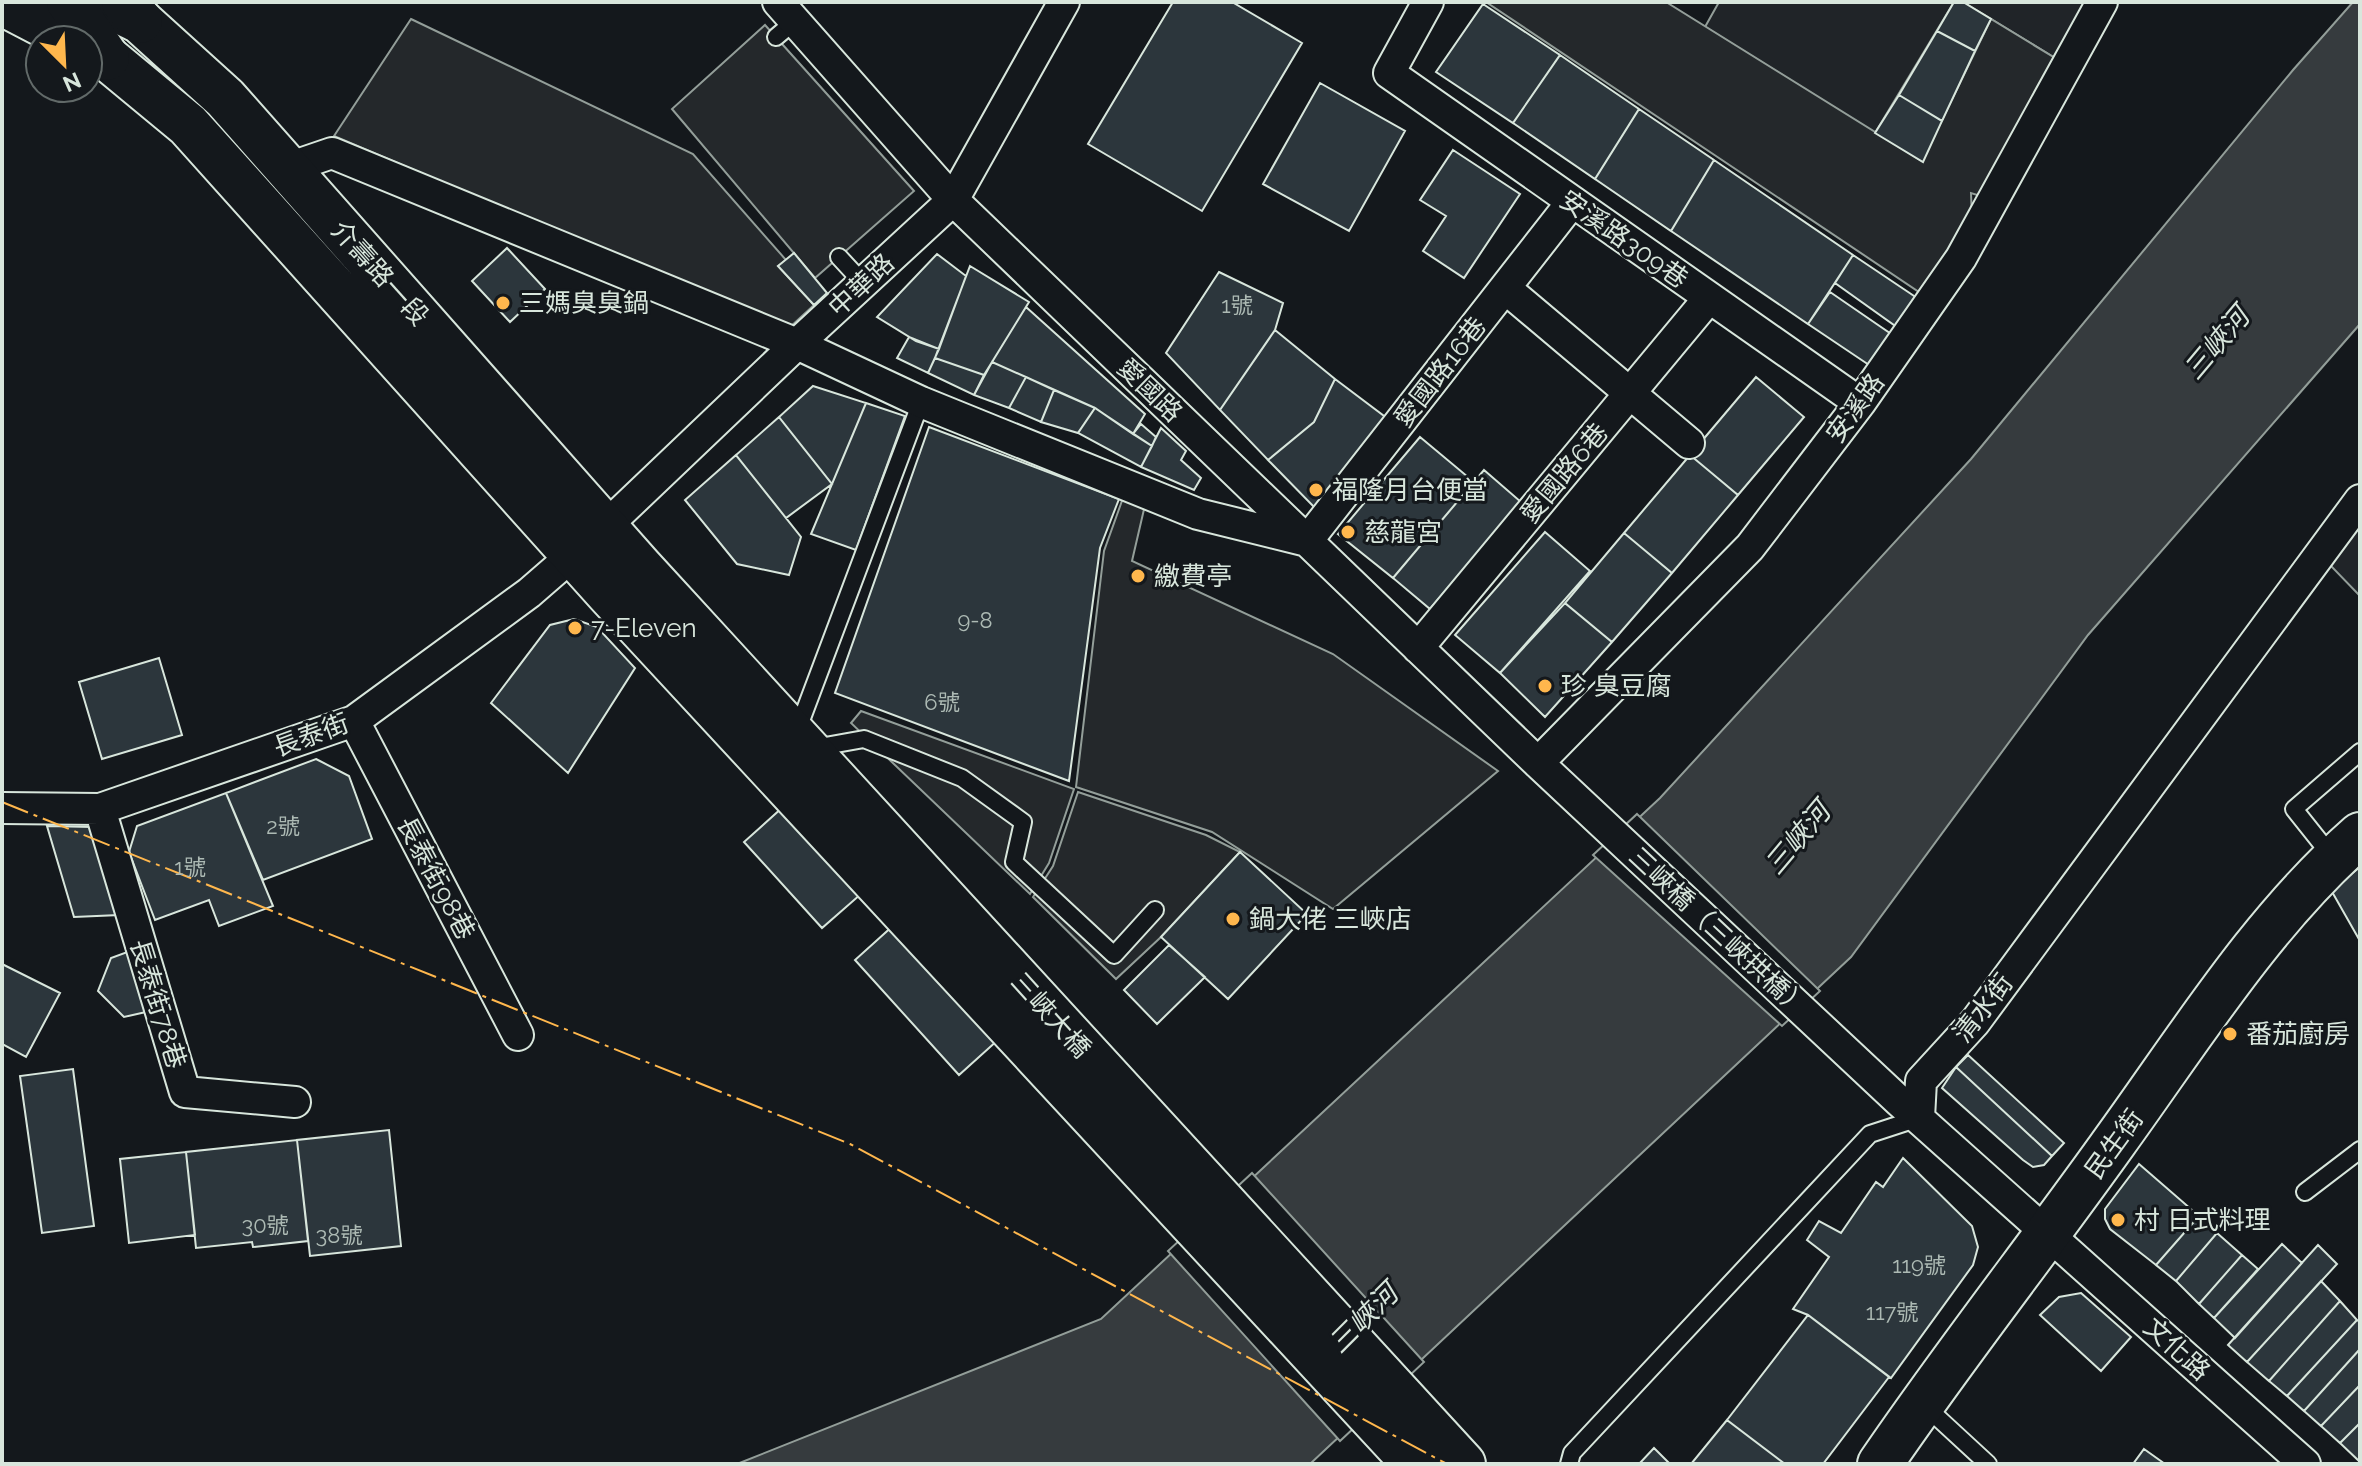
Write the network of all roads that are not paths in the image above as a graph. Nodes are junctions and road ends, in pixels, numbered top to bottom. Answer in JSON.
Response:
{"nodes":[{"id":1,"x":69,"y":2,"type":"edge"},
{"id":2,"x":101,"y":2,"type":"edge"},
{"id":3,"x":1064,"y":2,"type":"edge"},
{"id":4,"x":1428,"y":2,"type":"edge"},
{"id":5,"x":2102,"y":2,"type":"edge"},
{"id":6,"x":2,"y":3,"type":"edge"},
{"id":7,"x":132,"y":11,"type":"edge"},
{"id":8,"x":783,"y":20,"type":"edge"},
{"id":9,"x":42,"y":24,"type":"edge"},
{"id":10,"x":78,"y":24,"type":"edge"},
{"id":11,"x":104,"y":61,"type":"edge"},
{"id":12,"x":288,"y":168,"type":"junction"},
{"id":13,"x":953,"y":200,"type":"junction"},
{"id":14,"x":1572,"y":202,"type":"junction"},
{"id":15,"x":839,"y":257,"type":"dead end"},
{"id":16,"x":863,"y":283,"type":"junction"},
{"id":17,"x":1505,"y":288,"type":"junction"},
{"id":18,"x":1709,"y":298,"type":"junction"},
{"id":19,"x":803,"y":331,"type":"junction"},
{"id":20,"x":1630,"y":393,"type":"junction"},
{"id":21,"x":921,"y":402,"type":"junction"},
{"id":22,"x":1860,"y":403,"type":"junction"},
{"id":23,"x":1689,"y":443,"type":"dead end"},
{"id":24,"x":2360,"y":500,"type":"edge"},
{"id":25,"x":590,"y":541,"type":"junction"},
{"id":26,"x":1307,"y":541,"type":"junction"},
{"id":27,"x":625,"y":580,"type":"junction"},
{"id":28,"x":1418,"y":648,"type":"junction"},
{"id":29,"x":354,"y":721,"type":"junction"},
{"id":30,"x":802,"y":742,"type":"junction"},
{"id":31,"x":2360,"y":752,"type":"edge"},
{"id":32,"x":1538,"y":763,"type":"junction"},
{"id":33,"x":2,"y":808,"type":"edge"},
{"id":34,"x":100,"y":809,"type":"junction"},
{"id":35,"x":2347,"y":846,"type":"edge"},
{"id":36,"x":1155,"y":910,"type":"dead end"},
{"id":37,"x":518,"y":1035,"type":"dead end"},
{"id":38,"x":1070,"y":1064,"type":"junction"},
{"id":39,"x":295,"y":1102,"type":"dead end"},
{"id":40,"x":1909,"y":1109,"type":"junction"},
{"id":41,"x":2360,"y":1150,"type":"edge"},
{"id":42,"x":2305,"y":1192,"type":"dead end"},
{"id":43,"x":2048,"y":1234,"type":"junction"},
{"id":44,"x":1922,"y":1403,"type":"junction"},
{"id":45,"x":1415,"y":1464,"type":"edge"},
{"id":46,"x":1463,"y":1464,"type":"edge"},
{"id":47,"x":1569,"y":1464,"type":"edge"},
{"id":48,"x":1880,"y":1464,"type":"edge"},
{"id":49,"x":1988,"y":1464,"type":"edge"},
{"id":50,"x":2305,"y":1464,"type":"edge"}],
"edges":[{"from":1,"to":10,"type":"main road"},
{"from":2,"to":7,"type":"main road","name":"介壽路一段"},
{"from":3,"to":13,"type":"street","name":"中華路"},
{"from":4,"to":14,"type":"street","name":"安溪路309巷"},
{"from":5,"to":22,"type":"street","name":"安溪路"},
{"from":6,"to":9,"type":"main road","name":"介壽路一段"},
{"from":7,"to":12,"type":"main road","name":"介壽路一段"},
{"from":8,"to":13,"type":"street","name":"愛國路"},
{"from":11,"to":25,"type":"main road","name":"介壽路一段"},
{"from":12,"to":19,"type":"street"},
{"from":12,"to":25,"type":"main road","name":"介壽路一段"},
{"from":13,"to":16,"type":"street","name":"中華路"},
{"from":13,"to":26,"type":"street","name":"愛國路"},
{"from":14,"to":17,"type":"street","name":"愛國路16巷"},
{"from":14,"to":18,"type":"street","name":"安溪路309巷"},
{"from":15,"to":16,"type":"lane"},
{"from":16,"to":19,"type":"street","name":"中華路"},
{"from":17,"to":20,"type":"street"},
{"from":17,"to":26,"type":"street","name":"愛國路16巷"},
{"from":18,"to":20,"type":"street","name":"愛國路6巷"},
{"from":18,"to":22,"type":"street","name":"安溪路309巷"},
{"from":19,"to":21,"type":"street"},
{"from":19,"to":25,"type":"street","name":"中華路"},
{"from":20,"to":23,"type":"street"},
{"from":20,"to":28,"type":"street","name":"愛國路6巷"},
{"from":21,"to":26,"type":"street"},
{"from":21,"to":30,"type":"lane"},
{"from":22,"to":32,"type":"street","name":"安溪路"},
{"from":24,"to":40,"type":"street","name":"清水街"},
{"from":25,"to":27,"type":"main road","name":"介壽路一段"},
{"from":25,"to":29,"type":"street","name":"長泰街"},
{"from":26,"to":28,"type":"street","name":"愛國路"},
{"from":27,"to":30,"type":"main road","name":"三峽大橋"},
{"from":27,"to":38,"type":"main road","name":"三峽大橋"},
{"from":28,"to":32,"type":"street","name":"愛國路"},
{"from":29,"to":34,"type":"street","name":"長泰街"},
{"from":29,"to":37,"type":"street","name":"長泰街98巷"},
{"from":30,"to":36,"type":"lane"},
{"from":30,"to":38,"type":"main road","name":"三峽大橋"},
{"from":31,"to":35,"type":"lane"},
{"from":32,"to":40,"type":"street","name":"三峽橋（三峽拱橋）"},
{"from":33,"to":34,"type":"street","name":"長泰街"},
{"from":34,"to":39,"type":"street","name":"長泰街78巷"},
{"from":35,"to":43,"type":"main road","name":"民生街"},
{"from":38,"to":45,"type":"main road","name":"三峽大橋"},
{"from":38,"to":46,"type":"main road","name":"三峽大橋"},
{"from":40,"to":43,"type":"street","name":"三峽橋（三峽拱橋）"},
{"from":40,"to":47,"type":"lane"},
{"from":41,"to":42,"type":"lane"},
{"from":43,"to":44,"type":"main road","name":"民生街"},
{"from":43,"to":50,"type":"street","name":"文化路"},
{"from":44,"to":48,"type":"main road","name":"民生街"},
{"from":44,"to":49,"type":"lane"}]}
